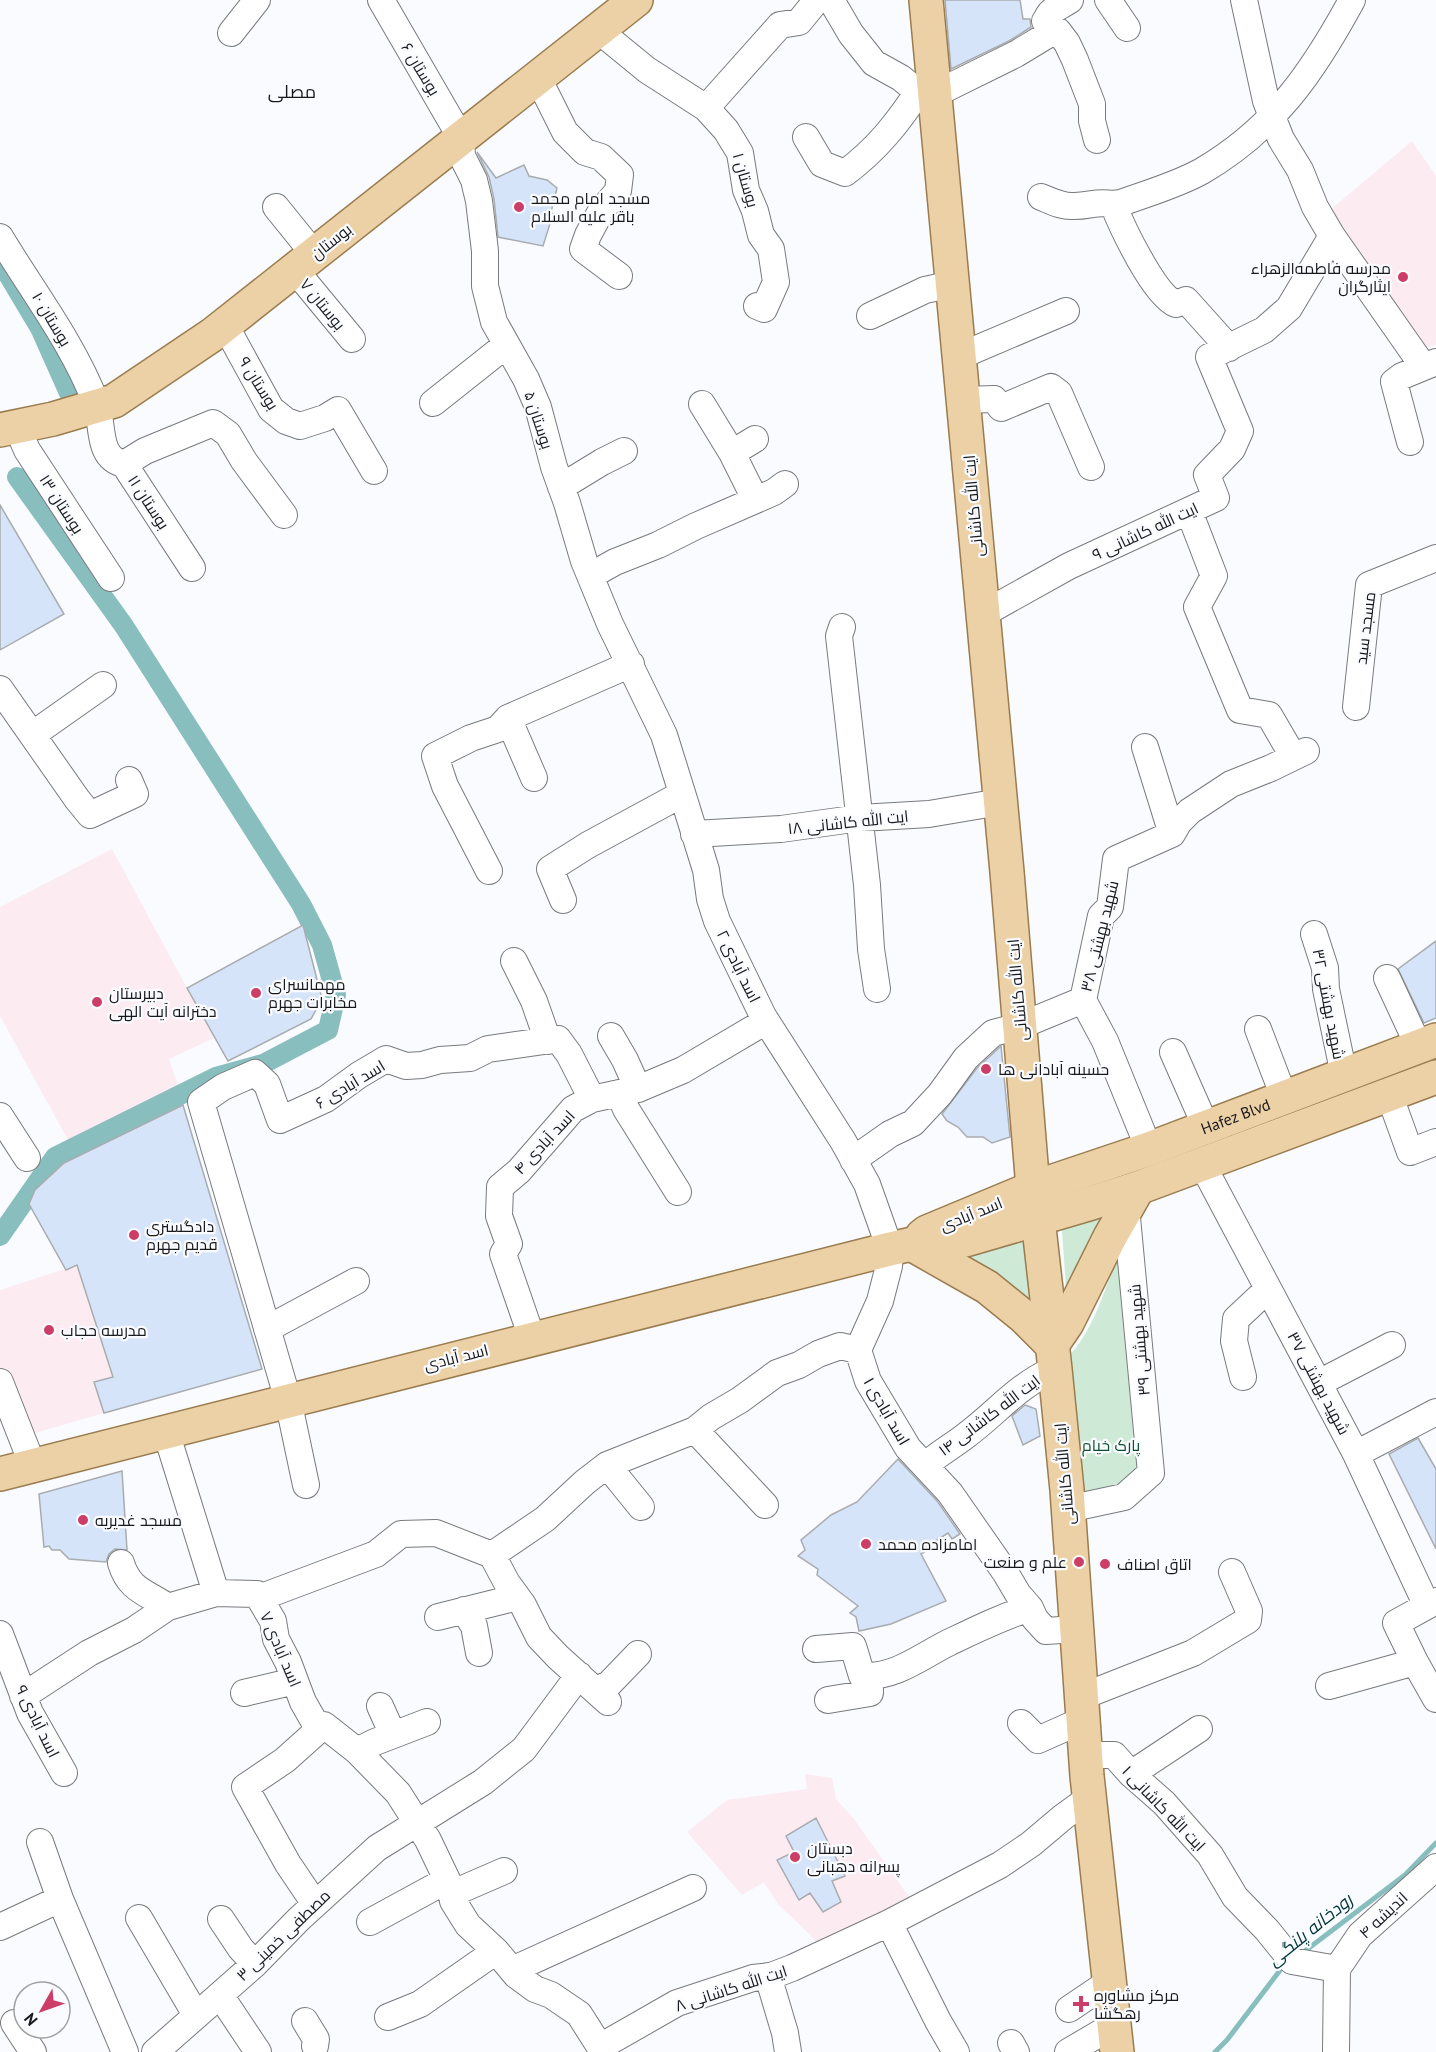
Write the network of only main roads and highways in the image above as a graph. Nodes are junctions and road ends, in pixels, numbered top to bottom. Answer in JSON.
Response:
{"nodes":[{"id":1,"x":636,"y":0,"type":"edge"},
{"id":2,"x":926,"y":0,"type":"edge"},
{"id":3,"x":5,"y":431,"type":"edge"},
{"id":4,"x":1427,"y":1044,"type":"edge"},
{"id":5,"x":1436,"y":1077,"type":"edge"},
{"id":6,"x":1132,"y":1197,"type":"junction"},
{"id":7,"x":1036,"y":1204,"type":"junction"},
{"id":8,"x":901,"y":1246,"type":"junction"},
{"id":9,"x":1054,"y":1357,"type":"junction"},
{"id":10,"x":0,"y":1474,"type":"edge"},
{"id":11,"x":1115,"y":2038,"type":"edge"}],
"edges":[{"from":1,"to":3,"type":"main road","name":"بوستان"},
{"from":2,"to":7,"type":"main road","name":"ایت الله کاشانی"},
{"from":4,"to":7,"type":"main road","name":"Hafez Blvd"},
{"from":5,"to":6,"type":"main road","name":"Hafez Blvd"},
{"from":6,"to":7,"type":"main road","name":"Hafez Blvd"},
{"from":6,"to":9,"type":"main road"},
{"from":7,"to":8,"type":"main road","name":"اسد آبادی"},
{"from":7,"to":9,"type":"main road","name":"ایت الله کاشانی"},
{"from":8,"to":9,"type":"main road"},
{"from":8,"to":10,"type":"main road","name":"اسد آبادی"},
{"from":9,"to":11,"type":"main road","name":"ایت الله کاشانی"}]}
